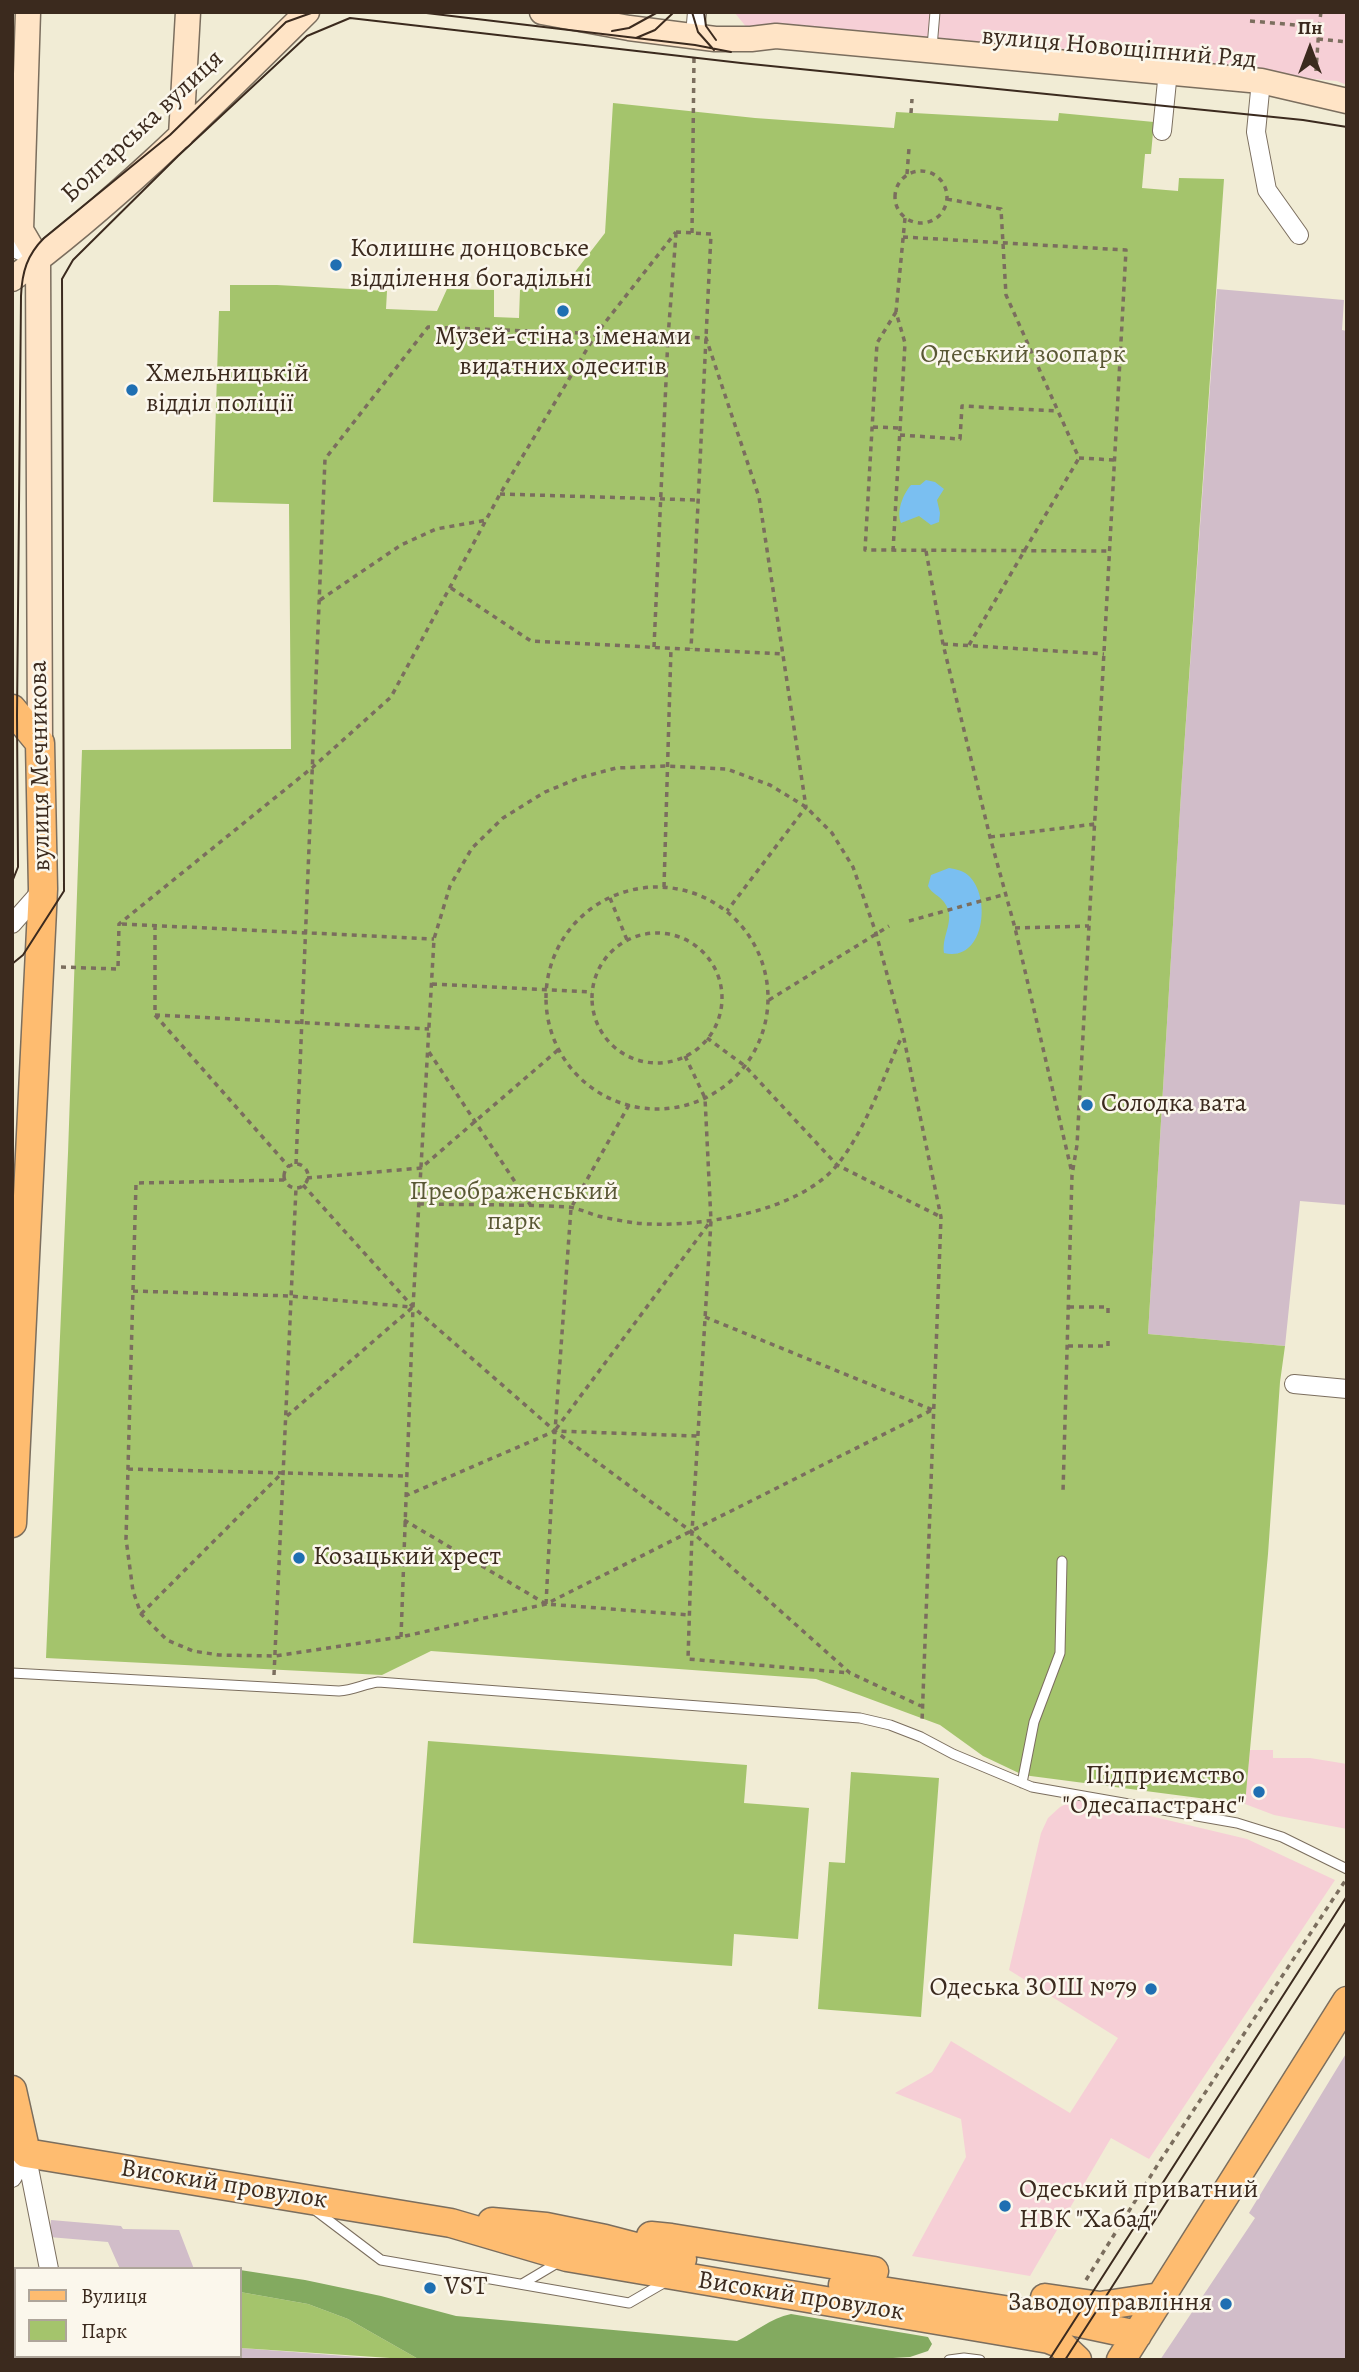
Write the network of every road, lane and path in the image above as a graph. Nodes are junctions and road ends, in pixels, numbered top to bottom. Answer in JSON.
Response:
{"nodes":[{"id":1,"x":28,"y":12,"type":"edge"},
{"id":2,"x":188,"y":12,"type":"edge"},
{"id":3,"x":307,"y":12,"type":"edge"},
{"id":4,"x":542,"y":12,"type":"edge"},
{"id":5,"x":935,"y":12,"type":"edge"},
{"id":6,"x":1321,"y":12,"type":"edge"},
{"id":7,"x":1251,"y":21,"type":"dead end"},
{"id":8,"x":696,"y":24,"type":"edge"},
{"id":9,"x":1319,"y":27,"type":"junction"},
{"id":10,"x":751,"y":39,"type":"junction"},
{"id":11,"x":1318,"y":39,"type":"junction"},
{"id":12,"x":1347,"y":42,"type":"edge"},
{"id":13,"x":932,"y":49,"type":"junction"},
{"id":14,"x":1167,"y":77,"type":"junction"},
{"id":15,"x":1261,"y":87,"type":"junction"},
{"id":16,"x":1315,"y":92,"type":"junction"},
{"id":17,"x":912,"y":99,"type":"dead end"},
{"id":18,"x":1347,"y":101,"type":"edge"},
{"id":19,"x":911,"y":113,"type":"dead end"},
{"id":20,"x":1162,"y":131,"type":"dead end"},
{"id":21,"x":181,"y":136,"type":"junction"},
{"id":22,"x":909,"y":148,"type":"dead end"},
{"id":23,"x":907,"y":175,"type":"junction"},
{"id":24,"x":947,"y":199,"type":"junction"},
{"id":25,"x":905,"y":218,"type":"junction"},
{"id":26,"x":676,"y":232,"type":"junction"},
{"id":27,"x":692,"y":233,"type":"junction"},
{"id":28,"x":1299,"y":235,"type":"dead end"},
{"id":29,"x":903,"y":237,"type":"junction"},
{"id":30,"x":1003,"y":243,"type":"junction"},
{"id":31,"x":12,"y":247,"type":"edge"},
{"id":32,"x":38,"y":259,"type":"junction"},
{"id":33,"x":12,"y":279,"type":"edge"},
{"id":34,"x":896,"y":312,"type":"junction"},
{"id":35,"x":596,"y":334,"type":"junction"},
{"id":36,"x":668,"y":337,"type":"junction"},
{"id":37,"x":706,"y":338,"type":"junction"},
{"id":38,"x":1058,"y":411,"type":"junction"},
{"id":39,"x":873,"y":427,"type":"junction"},
{"id":40,"x":900,"y":428,"type":"junction"},
{"id":41,"x":900,"y":435,"type":"junction"},
{"id":42,"x":1079,"y":458,"type":"junction"},
{"id":43,"x":1115,"y":460,"type":"junction"},
{"id":44,"x":500,"y":494,"type":"junction"},
{"id":45,"x":660,"y":499,"type":"junction"},
{"id":46,"x":698,"y":500,"type":"junction"},
{"id":47,"x":487,"y":520,"type":"junction"},
{"id":48,"x":893,"y":551,"type":"junction"},
{"id":49,"x":926,"y":551,"type":"junction"},
{"id":50,"x":1024,"y":551,"type":"junction"},
{"id":51,"x":1110,"y":551,"type":"junction"},
{"id":52,"x":450,"y":588,"type":"junction"},
{"id":53,"x":320,"y":600,"type":"junction"},
{"id":54,"x":943,"y":643,"type":"junction"},
{"id":55,"x":969,"y":645,"type":"junction"},
{"id":56,"x":654,"y":647,"type":"junction"},
{"id":57,"x":671,"y":648,"type":"junction"},
{"id":58,"x":691,"y":649,"type":"junction"},
{"id":59,"x":783,"y":654,"type":"junction"},
{"id":60,"x":1104,"y":654,"type":"junction"},
{"id":61,"x":12,"y":709,"type":"edge"},
{"id":62,"x":40,"y":744,"type":"junction"},
{"id":63,"x":313,"y":766,"type":"junction"},
{"id":64,"x":667,"y":766,"type":"junction"},
{"id":65,"x":806,"y":807,"type":"junction"},
{"id":66,"x":1095,"y":824,"type":"junction"},
{"id":67,"x":990,"y":837,"type":"junction"},
{"id":68,"x":664,"y":887,"type":"junction"},
{"id":69,"x":43,"y":889,"type":"junction"},
{"id":70,"x":1006,"y":894,"type":"junction"},
{"id":71,"x":610,"y":898,"type":"junction"},
{"id":72,"x":727,"y":911,"type":"junction"},
{"id":73,"x":909,"y":921,"type":"dead end"},
{"id":74,"x":12,"y":924,"type":"edge"},
{"id":75,"x":120,"y":924,"type":"junction"},
{"id":76,"x":155,"y":925,"type":"junction"},
{"id":77,"x":889,"y":926,"type":"dead end"},
{"id":78,"x":1089,"y":926,"type":"junction"},
{"id":79,"x":1015,"y":928,"type":"junction"},
{"id":80,"x":306,"y":932,"type":"junction"},
{"id":81,"x":876,"y":933,"type":"junction"},
{"id":82,"x":434,"y":939,"type":"junction"},
{"id":83,"x":627,"y":940,"type":"junction"},
{"id":84,"x":118,"y":969,"type":"dead end"},
{"id":85,"x":432,"y":984,"type":"junction"},
{"id":86,"x":546,"y":990,"type":"junction"},
{"id":87,"x":592,"y":992,"type":"junction"},
{"id":88,"x":769,"y":1000,"type":"junction"},
{"id":89,"x":155,"y":1015,"type":"junction"},
{"id":90,"x":302,"y":1022,"type":"junction"},
{"id":91,"x":429,"y":1029,"type":"junction"},
{"id":92,"x":903,"y":1034,"type":"junction"},
{"id":93,"x":707,"y":1038,"type":"junction"},
{"id":94,"x":558,"y":1049,"type":"junction"},
{"id":95,"x":428,"y":1050,"type":"junction"},
{"id":96,"x":684,"y":1056,"type":"junction"},
{"id":97,"x":746,"y":1066,"type":"junction"},
{"id":98,"x":705,"y":1098,"type":"junction"},
{"id":99,"x":629,"y":1105,"type":"junction"},
{"id":100,"x":475,"y":1122,"type":"junction"},
{"id":101,"x":296,"y":1164,"type":"junction"},
{"id":102,"x":837,"y":1165,"type":"junction"},
{"id":103,"x":289,"y":1167,"type":"junction"},
{"id":104,"x":421,"y":1168,"type":"junction"},
{"id":105,"x":1072,"y":1175,"type":"junction"},
{"id":106,"x":307,"y":1178,"type":"junction"},
{"id":107,"x":284,"y":1180,"type":"junction"},
{"id":108,"x":303,"y":1185,"type":"junction"},
{"id":109,"x":296,"y":1188,"type":"junction"},
{"id":110,"x":419,"y":1203,"type":"junction"},
{"id":111,"x":531,"y":1206,"type":"junction"},
{"id":112,"x":571,"y":1208,"type":"junction"},
{"id":113,"x":941,"y":1217,"type":"junction"},
{"id":114,"x":711,"y":1221,"type":"junction"},
{"id":115,"x":133,"y":1292,"type":"junction"},
{"id":116,"x":290,"y":1296,"type":"junction"},
{"id":117,"x":413,"y":1307,"type":"junction"},
{"id":118,"x":1069,"y":1307,"type":"junction"},
{"id":119,"x":705,"y":1317,"type":"junction"},
{"id":120,"x":1108,"y":1317,"type":"dead end"},
{"id":121,"x":1108,"y":1338,"type":"dead end"},
{"id":122,"x":1068,"y":1346,"type":"junction"},
{"id":123,"x":1294,"y":1384,"type":"dead end"},
{"id":124,"x":1347,"y":1389,"type":"edge"},
{"id":125,"x":933,"y":1410,"type":"junction"},
{"id":126,"x":286,"y":1417,"type":"junction"},
{"id":127,"x":555,"y":1431,"type":"junction"},
{"id":128,"x":698,"y":1436,"type":"junction"},
{"id":129,"x":128,"y":1469,"type":"junction"},
{"id":130,"x":284,"y":1472,"type":"junction"},
{"id":131,"x":406,"y":1476,"type":"junction"},
{"id":132,"x":1063,"y":1492,"type":"dead end"},
{"id":133,"x":405,"y":1496,"type":"junction"},
{"id":134,"x":13,"y":1506,"type":"edge"},
{"id":135,"x":404,"y":1520,"type":"junction"},
{"id":136,"x":12,"y":1522,"type":"edge"},
{"id":137,"x":692,"y":1532,"type":"junction"},
{"id":138,"x":1062,"y":1561,"type":"dead end"},
{"id":139,"x":546,"y":1604,"type":"junction"},
{"id":140,"x":141,"y":1614,"type":"junction"},
{"id":141,"x":689,"y":1615,"type":"junction"},
{"id":142,"x":401,"y":1637,"type":"junction"},
{"id":143,"x":275,"y":1656,"type":"junction"},
{"id":144,"x":12,"y":1673,"type":"edge"},
{"id":145,"x":850,"y":1673,"type":"junction"},
{"id":146,"x":273,"y":1688,"type":"junction"},
{"id":147,"x":922,"y":1706,"type":"junction"},
{"id":148,"x":921,"y":1737,"type":"junction"},
{"id":149,"x":1022,"y":1783,"type":"junction"},
{"id":150,"x":1347,"y":1869,"type":"edge"},
{"id":151,"x":1347,"y":1878,"type":"edge"},
{"id":152,"x":1343,"y":2012,"type":"edge"},
{"id":153,"x":12,"y":2090,"type":"edge"},
{"id":154,"x":26,"y":2153,"type":"junction"},
{"id":155,"x":12,"y":2178,"type":"edge"},
{"id":156,"x":300,"y":2198,"type":"junction"},
{"id":157,"x":451,"y":2223,"type":"junction"},
{"id":158,"x":605,"y":2239,"type":"junction"},
{"id":159,"x":520,"y":2243,"type":"junction"},
{"id":160,"x":567,"y":2257,"type":"junction"},
{"id":161,"x":49,"y":2267,"type":"edge"},
{"id":162,"x":676,"y":2276,"type":"junction"},
{"id":163,"x":522,"y":2284,"type":"junction"},
{"id":164,"x":1081,"y":2288,"type":"dead end"},
{"id":165,"x":1160,"y":2297,"type":"junction"},
{"id":166,"x":1137,"y":2335,"type":"junction"},
{"id":167,"x":949,"y":2360,"type":"edge"},
{"id":168,"x":980,"y":2360,"type":"edge"},
{"id":169,"x":1077,"y":2360,"type":"edge"},
{"id":170,"x":1121,"y":2360,"type":"edge"}],
"edges":[{"from":1,"to":32,"type":"street","name":"вулиця Мечникова"},
{"from":2,"to":21,"type":"street"},
{"from":3,"to":21,"type":"street","name":"Болгарська вулиця"},
{"from":4,"to":8,"type":"street","name":"вулиця Новощіпний Ряд"},
{"from":5,"to":13,"type":"lane"},
{"from":6,"to":9,"type":"path"},
{"from":7,"to":9,"type":"path"},
{"from":8,"to":10,"type":"street","name":"вулиця Новощіпний Ряд"},
{"from":8,"to":27,"type":"path"},
{"from":9,"to":11,"type":"path"},
{"from":10,"to":13,"type":"street","name":"вулиця Новощіпний Ряд"},
{"from":10,"to":14,"type":"street","name":"вулиця Новощіпний Ряд"},
{"from":11,"to":12,"type":"path"},
{"from":11,"to":16,"type":"path"},
{"from":13,"to":14,"type":"street","name":"вулиця Новощіпний Ряд"},
{"from":14,"to":15,"type":"street","name":"вулиця Новощіпний Ряд"},
{"from":14,"to":20,"type":"street"},
{"from":15,"to":16,"type":"street","name":"вулиця Новощіпний Ряд"},
{"from":15,"to":28,"type":"street"},
{"from":16,"to":18,"type":"street","name":"вулиця Новощіпний Ряд"},
{"from":17,"to":19,"type":"path"},
{"from":21,"to":32,"type":"street","name":"Болгарська вулиця"},
{"from":22,"to":23,"type":"path"},
{"from":23,"to":24,"type":"path"},
{"from":23,"to":25,"type":"path"},
{"from":24,"to":25,"type":"path"},
{"from":24,"to":30,"type":"path"},
{"from":25,"to":29,"type":"path"},
{"from":26,"to":27,"type":"path"},
{"from":26,"to":35,"type":"path"},
{"from":26,"to":36,"type":"path"},
{"from":27,"to":37,"type":"path"},
{"from":29,"to":30,"type":"path"},
{"from":29,"to":34,"type":"path"},
{"from":30,"to":38,"type":"path"},
{"from":30,"to":43,"type":"path"},
{"from":31,"to":32,"type":"street"},
{"from":32,"to":33,"type":"street","name":"Болгарська вулиця"},
{"from":32,"to":62,"type":"street","name":"вулиця Мечникова"},
{"from":34,"to":39,"type":"path"},
{"from":34,"to":40,"type":"path"},
{"from":35,"to":36,"type":"path"},
{"from":35,"to":44,"type":"path"},
{"from":35,"to":53,"type":"path"},
{"from":36,"to":37,"type":"path"},
{"from":36,"to":45,"type":"path"},
{"from":37,"to":46,"type":"path"},
{"from":37,"to":59,"type":"path"},
{"from":38,"to":41,"type":"path"},
{"from":38,"to":42,"type":"path"},
{"from":39,"to":40,"type":"path"},
{"from":39,"to":48,"type":"path"},
{"from":40,"to":41,"type":"path"},
{"from":41,"to":48,"type":"path"},
{"from":42,"to":43,"type":"path"},
{"from":42,"to":50,"type":"path"},
{"from":43,"to":51,"type":"path"},
{"from":44,"to":45,"type":"path"},
{"from":44,"to":47,"type":"path"},
{"from":45,"to":46,"type":"path"},
{"from":45,"to":56,"type":"path"},
{"from":46,"to":58,"type":"path"},
{"from":47,"to":52,"type":"path"},
{"from":47,"to":53,"type":"path"},
{"from":48,"to":49,"type":"path"},
{"from":49,"to":50,"type":"path"},
{"from":49,"to":54,"type":"path"},
{"from":50,"to":51,"type":"path"},
{"from":50,"to":55,"type":"path"},
{"from":51,"to":60,"type":"path"},
{"from":52,"to":56,"type":"path"},
{"from":52,"to":63,"type":"path"},
{"from":53,"to":63,"type":"path"},
{"from":54,"to":55,"type":"path"},
{"from":54,"to":67,"type":"path"},
{"from":55,"to":60,"type":"path"},
{"from":56,"to":57,"type":"path"},
{"from":57,"to":58,"type":"path"},
{"from":57,"to":64,"type":"path"},
{"from":58,"to":59,"type":"path"},
{"from":59,"to":65,"type":"path"},
{"from":60,"to":66,"type":"path"},
{"from":61,"to":62,"type":"main road"},
{"from":62,"to":69,"type":"main road","name":"вулиця Мечникова"},
{"from":63,"to":75,"type":"path"},
{"from":63,"to":80,"type":"path"},
{"from":64,"to":65,"type":"path"},
{"from":64,"to":68,"type":"path"},
{"from":64,"to":82,"type":"path"},
{"from":65,"to":72,"type":"path"},
{"from":65,"to":81,"type":"path"},
{"from":66,"to":67,"type":"path"},
{"from":66,"to":78,"type":"path"},
{"from":67,"to":70,"type":"path"},
{"from":68,"to":71,"type":"path"},
{"from":68,"to":72,"type":"path"},
{"from":69,"to":74,"type":"street"},
{"from":69,"to":134,"type":"main road","name":"вулиця Мечникова"},
{"from":70,"to":73,"type":"path"},
{"from":70,"to":79,"type":"path"},
{"from":71,"to":83,"type":"path"},
{"from":71,"to":86,"type":"path"},
{"from":72,"to":88,"type":"path"},
{"from":75,"to":76,"type":"path"},
{"from":75,"to":84,"type":"path"},
{"from":76,"to":80,"type":"path"},
{"from":76,"to":89,"type":"path"},
{"from":77,"to":81,"type":"path"},
{"from":78,"to":79,"type":"path"},
{"from":78,"to":105,"type":"path"},
{"from":79,"to":105,"type":"path"},
{"from":80,"to":82,"type":"path"},
{"from":80,"to":90,"type":"path"},
{"from":81,"to":88,"type":"path"},
{"from":81,"to":92,"type":"path"},
{"from":82,"to":85,"type":"path"},
{"from":83,"to":87,"type":"path"},
{"from":83,"to":93,"type":"path"},
{"from":85,"to":86,"type":"path"},
{"from":85,"to":91,"type":"path"},
{"from":86,"to":87,"type":"path"},
{"from":86,"to":94,"type":"path"},
{"from":87,"to":96,"type":"path"},
{"from":88,"to":97,"type":"path"},
{"from":89,"to":90,"type":"path"},
{"from":89,"to":103,"type":"path"},
{"from":90,"to":91,"type":"path"},
{"from":90,"to":101,"type":"path"},
{"from":91,"to":95,"type":"path"},
{"from":92,"to":102,"type":"path"},
{"from":92,"to":113,"type":"path"},
{"from":93,"to":96,"type":"path"},
{"from":93,"to":97,"type":"path"},
{"from":94,"to":99,"type":"path"},
{"from":94,"to":100,"type":"path"},
{"from":95,"to":100,"type":"path"},
{"from":95,"to":104,"type":"path"},
{"from":96,"to":98,"type":"path"},
{"from":97,"to":98,"type":"path"},
{"from":97,"to":102,"type":"path"},
{"from":98,"to":99,"type":"path"},
{"from":98,"to":114,"type":"path"},
{"from":99,"to":112,"type":"path"},
{"from":100,"to":104,"type":"path"},
{"from":100,"to":111,"type":"path"},
{"from":101,"to":103,"type":"path"},
{"from":101,"to":106,"type":"path"},
{"from":102,"to":113,"type":"path"},
{"from":102,"to":114,"type":"path"},
{"from":103,"to":107,"type":"path"},
{"from":104,"to":106,"type":"path"},
{"from":104,"to":110,"type":"path"},
{"from":105,"to":118,"type":"path"},
{"from":106,"to":108,"type":"path"},
{"from":107,"to":109,"type":"path"},
{"from":107,"to":115,"type":"path"},
{"from":108,"to":109,"type":"path"},
{"from":108,"to":117,"type":"path"},
{"from":109,"to":116,"type":"path"},
{"from":110,"to":111,"type":"path"},
{"from":110,"to":117,"type":"path"},
{"from":111,"to":112,"type":"path"},
{"from":112,"to":114,"type":"path"},
{"from":112,"to":127,"type":"path"},
{"from":113,"to":125,"type":"path"},
{"from":114,"to":119,"type":"path"},
{"from":114,"to":127,"type":"path"},
{"from":115,"to":116,"type":"path"},
{"from":115,"to":129,"type":"path"},
{"from":116,"to":117,"type":"path"},
{"from":116,"to":126,"type":"path"},
{"from":117,"to":126,"type":"path"},
{"from":117,"to":127,"type":"path"},
{"from":117,"to":131,"type":"path"},
{"from":118,"to":120,"type":"path"},
{"from":118,"to":122,"type":"path"},
{"from":119,"to":125,"type":"path"},
{"from":119,"to":128,"type":"path"},
{"from":121,"to":122,"type":"path"},
{"from":122,"to":132,"type":"path"},
{"from":123,"to":124,"type":"street"},
{"from":125,"to":137,"type":"path"},
{"from":125,"to":147,"type":"path"},
{"from":126,"to":130,"type":"path"},
{"from":127,"to":128,"type":"path"},
{"from":127,"to":133,"type":"path"},
{"from":127,"to":137,"type":"path"},
{"from":127,"to":139,"type":"path"},
{"from":128,"to":137,"type":"path"},
{"from":129,"to":130,"type":"path"},
{"from":129,"to":140,"type":"path"},
{"from":130,"to":131,"type":"path"},
{"from":130,"to":140,"type":"path"},
{"from":130,"to":143,"type":"path"},
{"from":131,"to":133,"type":"path"},
{"from":133,"to":135,"type":"path"},
{"from":134,"to":136,"type":"main road","name":"вулиця Мечникова"},
{"from":135,"to":139,"type":"path"},
{"from":135,"to":142,"type":"path"},
{"from":137,"to":139,"type":"path"},
{"from":137,"to":141,"type":"path"},
{"from":137,"to":145,"type":"path"},
{"from":138,"to":149,"type":"lane"},
{"from":139,"to":141,"type":"path"},
{"from":139,"to":142,"type":"path"},
{"from":140,"to":143,"type":"path"},
{"from":141,"to":145,"type":"path"},
{"from":142,"to":143,"type":"path"},
{"from":143,"to":146,"type":"path"},
{"from":144,"to":146,"type":"lane"},
{"from":145,"to":147,"type":"path"},
{"from":146,"to":148,"type":"lane"},
{"from":147,"to":148,"type":"path"},
{"from":148,"to":149,"type":"lane"},
{"from":149,"to":150,"type":"lane"},
{"from":151,"to":164,"type":"path"},
{"from":152,"to":165,"type":"main road"},
{"from":153,"to":154,"type":"main road"},
{"from":154,"to":155,"type":"street"},
{"from":154,"to":156,"type":"main road","name":"Високий провулок"},
{"from":154,"to":161,"type":"street"},
{"from":156,"to":157,"type":"main road","name":"Високий провулок"},
{"from":156,"to":163,"type":"lane"},
{"from":157,"to":158,"type":"main road","name":"Високий провулок"},
{"from":157,"to":159,"type":"main road","name":"Високий провулок"},
{"from":158,"to":159,"type":"main road","name":"Високий провулок"},
{"from":158,"to":165,"type":"main road","name":"Високий провулок"},
{"from":158,"to":166,"type":"main road","name":"Високий провулок"},
{"from":159,"to":160,"type":"main road","name":"Високий провулок"},
{"from":160,"to":162,"type":"main road","name":"Високий провулок"},
{"from":160,"to":163,"type":"lane"},
{"from":162,"to":163,"type":"lane"},
{"from":162,"to":169,"type":"main road","name":"Високий провулок"},
{"from":165,"to":166,"type":"main road"},
{"from":166,"to":170,"type":"main road"},
{"from":167,"to":168,"type":"lane"}]}
